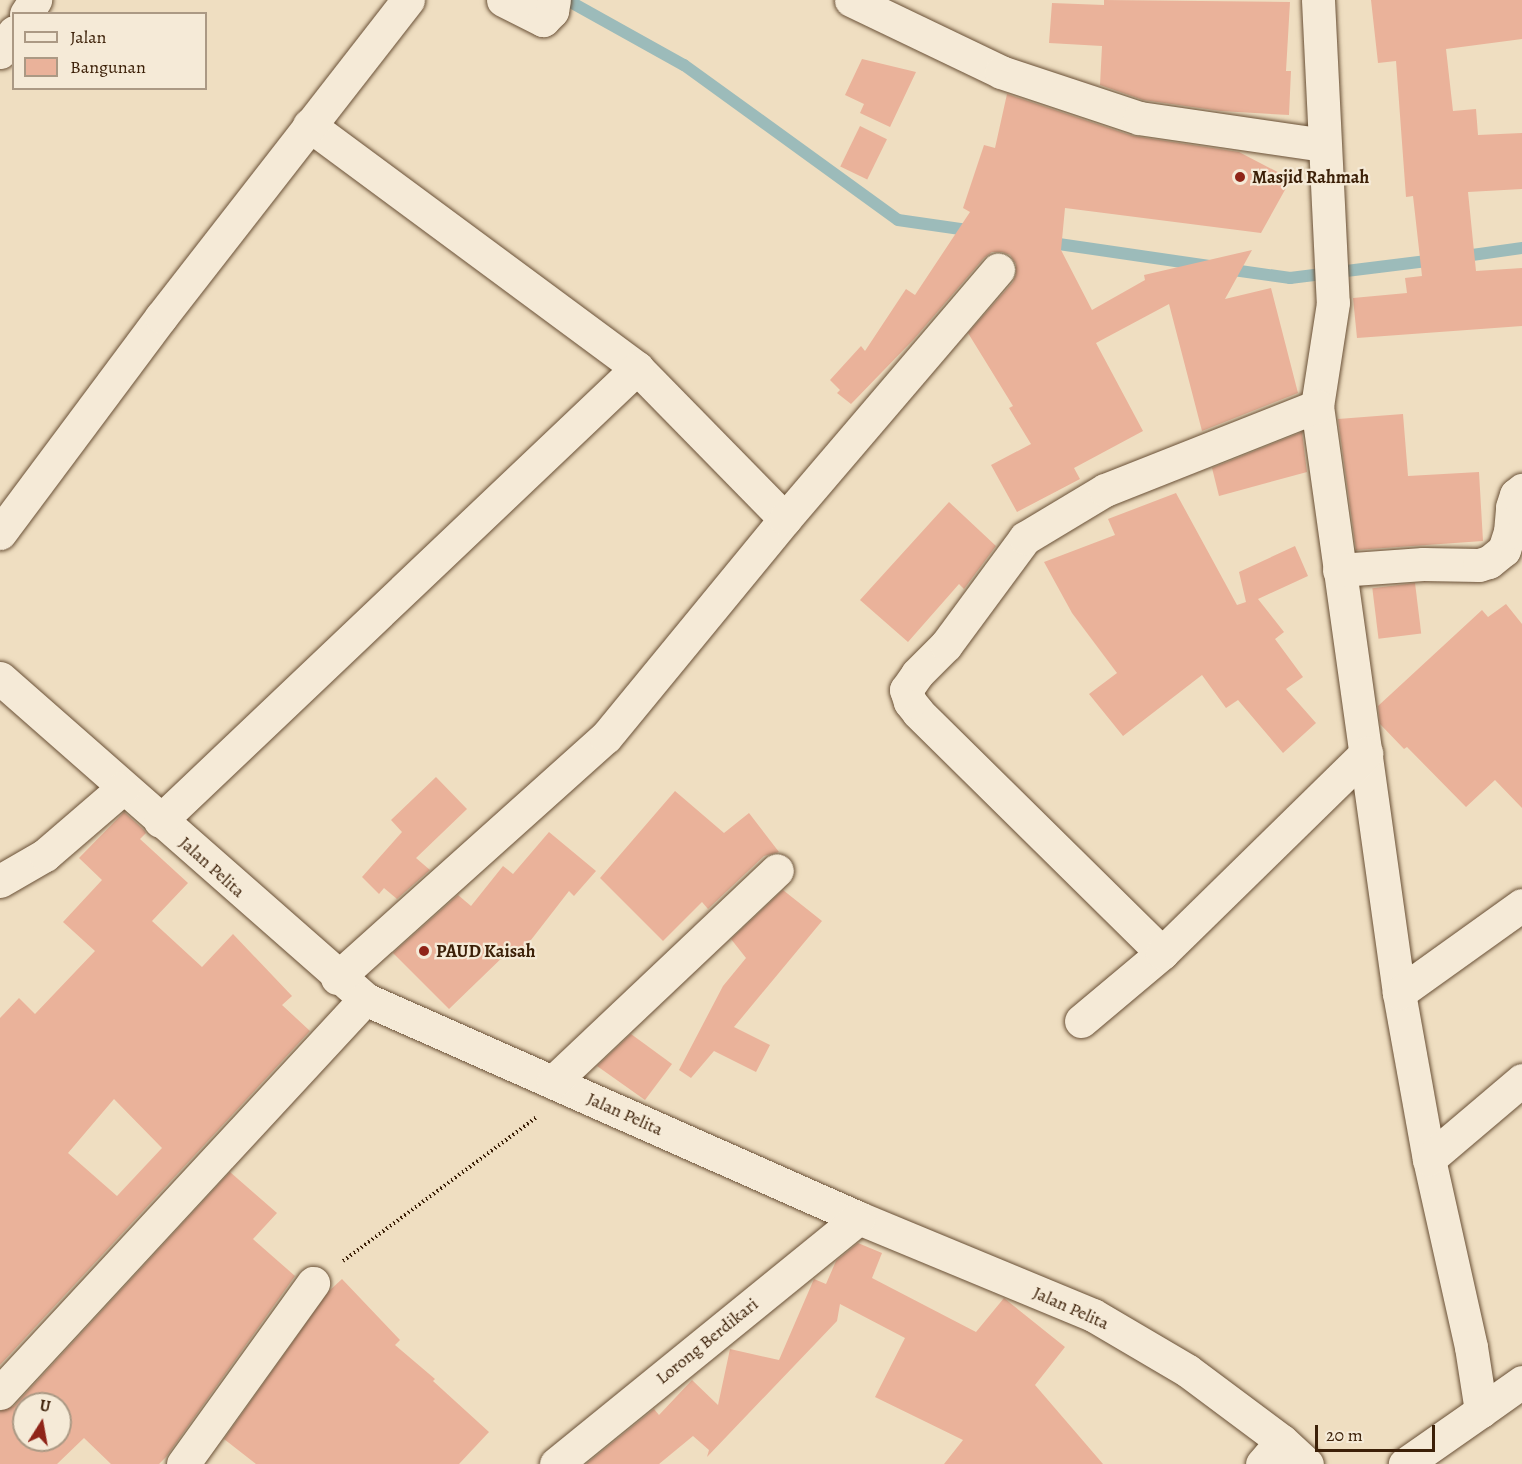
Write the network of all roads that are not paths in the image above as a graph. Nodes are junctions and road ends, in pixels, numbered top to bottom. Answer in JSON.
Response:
{"nodes":[{"id":1,"x":408,"y":0,"type":"edge"},
{"id":2,"x":503,"y":0,"type":"edge"},
{"id":3,"x":851,"y":0,"type":"edge"},
{"id":4,"x":1318,"y":0,"type":"edge"},
{"id":5,"x":553,"y":6,"type":"edge"},
{"id":6,"x":12,"y":35,"type":"edge"},
{"id":7,"x":0,"y":52,"type":"edge"},
{"id":8,"x":309,"y":125,"type":"junction"},
{"id":9,"x":1324,"y":145,"type":"junction"},
{"id":10,"x":998,"y":270,"type":"dead end"},
{"id":11,"x":637,"y":368,"type":"junction"},
{"id":12,"x":1317,"y":406,"type":"junction"},
{"id":13,"x":1522,"y":490,"type":"edge"},
{"id":14,"x":785,"y":519,"type":"junction"},
{"id":15,"x":0,"y":533,"type":"edge"},
{"id":16,"x":1339,"y":570,"type":"junction"},
{"id":17,"x":0,"y":678,"type":"edge"},
{"id":18,"x":1365,"y":753,"type":"junction"},
{"id":19,"x":123,"y":788,"type":"junction"},
{"id":20,"x":160,"y":820,"type":"junction"},
{"id":21,"x":777,"y":870,"type":"dead end"},
{"id":22,"x":0,"y":881,"type":"edge"},
{"id":23,"x":1522,"y":905,"type":"edge"},
{"id":24,"x":1162,"y":953,"type":"junction"},
{"id":25,"x":337,"y":978,"type":"junction"},
{"id":26,"x":1400,"y":993,"type":"junction"},
{"id":27,"x":365,"y":999,"type":"junction"},
{"id":28,"x":1081,"y":1021,"type":"dead end"},
{"id":29,"x":1522,"y":1080,"type":"edge"},
{"id":30,"x":563,"y":1086,"type":"junction"},
{"id":31,"x":1429,"y":1159,"type":"junction"},
{"id":32,"x":859,"y":1218,"type":"junction"},
{"id":33,"x":313,"y":1283,"type":"road end"},
{"id":34,"x":1522,"y":1382,"type":"edge"},
{"id":35,"x":0,"y":1393,"type":"edge"},
{"id":36,"x":1481,"y":1411,"type":"junction"},
{"id":37,"x":1272,"y":1453,"type":"edge"},
{"id":38,"x":183,"y":1464,"type":"edge"},
{"id":39,"x":556,"y":1464,"type":"edge"},
{"id":40,"x":1307,"y":1464,"type":"edge"},
{"id":41,"x":1405,"y":1464,"type":"edge"}],
"edges":[{"from":1,"to":8,"type":"street"},
{"from":2,"to":5,"type":"street"},
{"from":3,"to":9,"type":"street"},
{"from":4,"to":9,"type":"street"},
{"from":6,"to":7,"type":"street"},
{"from":8,"to":11,"type":"street"},
{"from":8,"to":15,"type":"street"},
{"from":9,"to":12,"type":"street"},
{"from":10,"to":14,"type":"street"},
{"from":11,"to":14,"type":"street"},
{"from":11,"to":20,"type":"street"},
{"from":12,"to":16,"type":"street"},
{"from":12,"to":24,"type":"street"},
{"from":13,"to":16,"type":"street"},
{"from":14,"to":25,"type":"street"},
{"from":16,"to":18,"type":"street"},
{"from":17,"to":19,"type":"street","name":"Jalan Pelita"},
{"from":18,"to":24,"type":"street"},
{"from":18,"to":26,"type":"street"},
{"from":19,"to":20,"type":"street","name":"Jalan Pelita"},
{"from":19,"to":22,"type":"street"},
{"from":20,"to":25,"type":"street","name":"Jalan Pelita"},
{"from":21,"to":30,"type":"street"},
{"from":23,"to":26,"type":"street"},
{"from":24,"to":28,"type":"street"},
{"from":25,"to":27,"type":"street","name":"Jalan Pelita"},
{"from":26,"to":31,"type":"street"},
{"from":27,"to":30,"type":"street","name":"Jalan Pelita"},
{"from":27,"to":35,"type":"street"},
{"from":29,"to":31,"type":"street"},
{"from":30,"to":32,"type":"street","name":"Jalan Pelita"},
{"from":31,"to":36,"type":"street"},
{"from":32,"to":37,"type":"street","name":"Jalan Pelita"},
{"from":32,"to":39,"type":"street","name":"Lorong Berdikari"},
{"from":33,"to":38,"type":"street"},
{"from":34,"to":36,"type":"street"},
{"from":36,"to":41,"type":"street"},
{"from":37,"to":40,"type":"street","name":"Jalan Pelita"}]}
